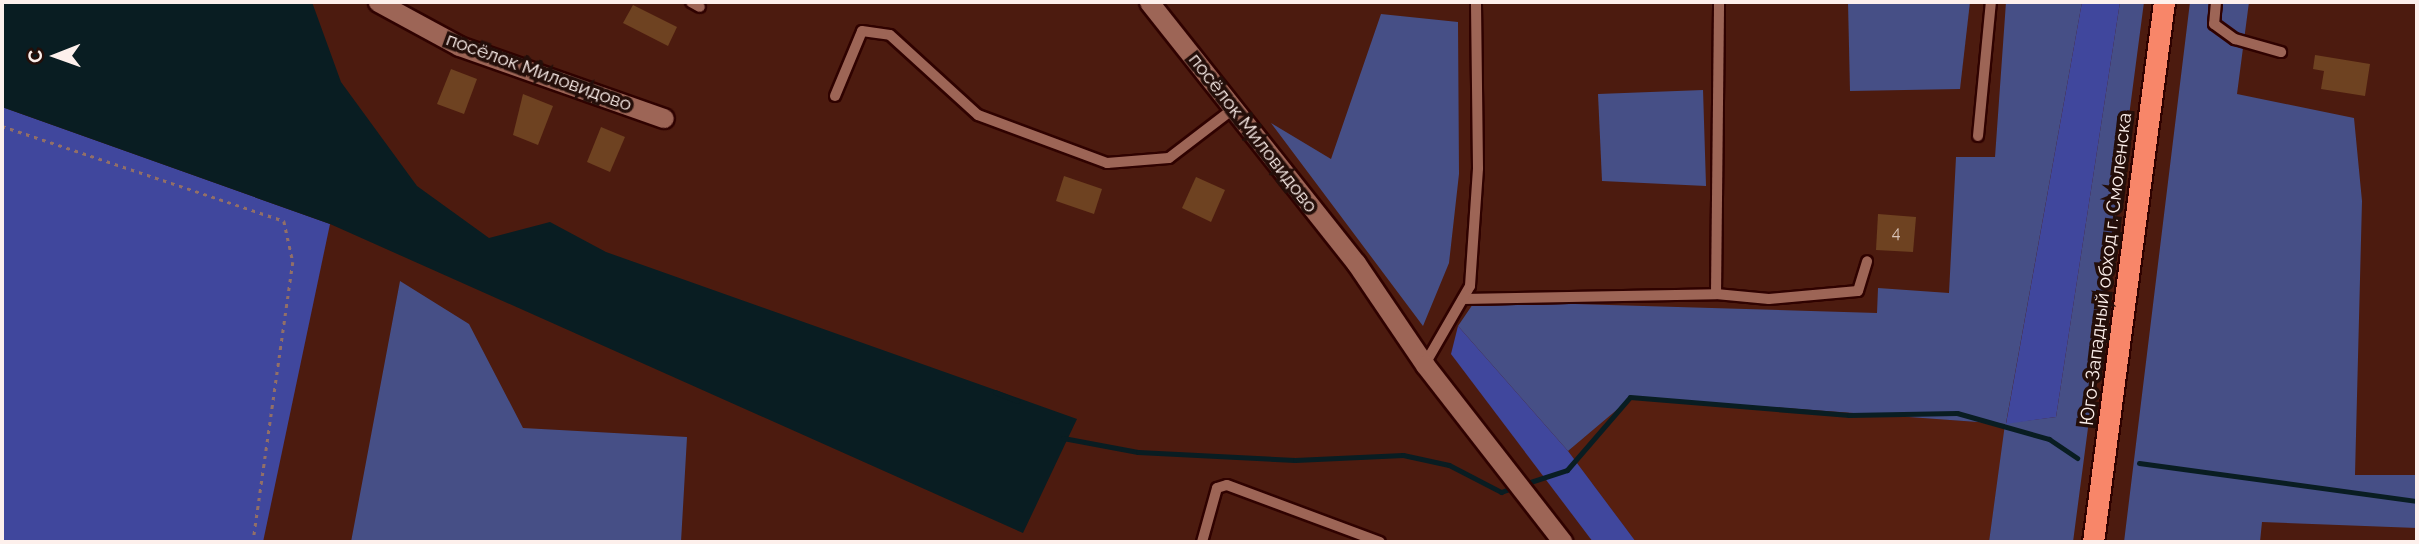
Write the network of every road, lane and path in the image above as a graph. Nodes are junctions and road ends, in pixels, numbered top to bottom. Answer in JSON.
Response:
{"nodes":[{"id":1,"x":378,"y":2,"type":"edge"},
{"id":2,"x":1149,"y":2,"type":"edge"},
{"id":3,"x":1476,"y":2,"type":"edge"},
{"id":4,"x":1719,"y":2,"type":"edge"},
{"id":5,"x":1991,"y":2,"type":"edge"},
{"id":6,"x":2164,"y":2,"type":"edge"},
{"id":7,"x":2217,"y":2,"type":"edge"},
{"id":8,"x":2281,"y":52,"type":"dead end"},
{"id":9,"x":835,"y":96,"type":"dead end"},
{"id":10,"x":1233,"y":109,"type":"junction"},
{"id":11,"x":664,"y":118,"type":"dead end"},
{"id":12,"x":2,"y":126,"type":"edge"},
{"id":13,"x":1978,"y":136,"type":"dead end"},
{"id":14,"x":1867,"y":261,"type":"dead end"},
{"id":15,"x":1716,"y":294,"type":"junction"},
{"id":16,"x":1463,"y":299,"type":"junction"},
{"id":17,"x":1425,"y":365,"type":"junction"},
{"id":18,"x":253,"y":542,"type":"edge"},
{"id":19,"x":1202,"y":542,"type":"edge"},
{"id":20,"x":1380,"y":542,"type":"edge"},
{"id":21,"x":1563,"y":542,"type":"edge"},
{"id":22,"x":2093,"y":542,"type":"edge"}],
"edges":[{"from":1,"to":11,"type":"street","name":"посёлок Миловидово"},
{"from":2,"to":10,"type":"street","name":"посёлок Миловидово"},
{"from":3,"to":16,"type":"lane"},
{"from":4,"to":15,"type":"lane"},
{"from":5,"to":13,"type":"lane"},
{"from":6,"to":22,"type":"highway","name":"Юго-Западный обход г. Смоленска"},
{"from":7,"to":8,"type":"lane"},
{"from":9,"to":10,"type":"lane"},
{"from":10,"to":17,"type":"street","name":"посёлок Миловидово"},
{"from":12,"to":18,"type":"path"},
{"from":14,"to":15,"type":"lane"},
{"from":15,"to":16,"type":"lane"},
{"from":16,"to":17,"type":"lane"},
{"from":17,"to":21,"type":"street","name":"посёлок Миловидово"},
{"from":19,"to":20,"type":"lane"}]}
